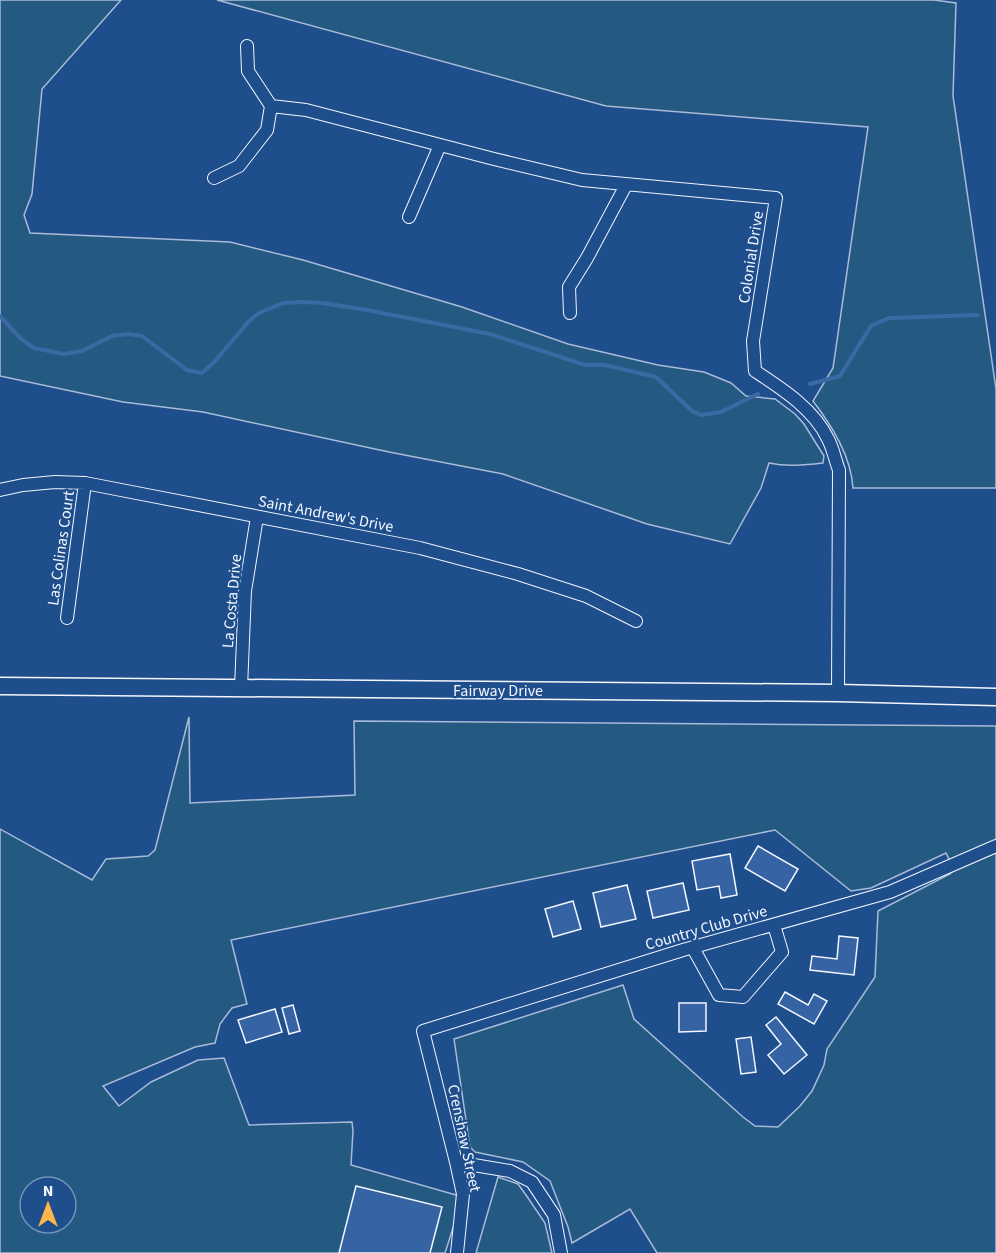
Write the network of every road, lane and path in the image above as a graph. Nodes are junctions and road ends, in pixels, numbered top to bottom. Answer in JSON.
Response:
{"nodes":[{"id":1,"x":247,"y":46,"type":"dead end"},
{"id":2,"x":271,"y":106,"type":"junction"},
{"id":3,"x":440,"y":145,"type":"junction"},
{"id":4,"x":214,"y":178,"type":"dead end"},
{"id":5,"x":626,"y":185,"type":"junction"},
{"id":6,"x":409,"y":217,"type":"dead end"},
{"id":7,"x":570,"y":314,"type":"dead end"},
{"id":8,"x":85,"y":483,"type":"junction"},
{"id":9,"x":0,"y":490,"type":"edge"},
{"id":10,"x":257,"y":517,"type":"junction"},
{"id":11,"x":67,"y":618,"type":"dead end"},
{"id":12,"x":636,"y":621,"type":"dead end"},
{"id":13,"x":0,"y":686,"type":"edge"},
{"id":14,"x":241,"y":688,"type":"junction"},
{"id":15,"x":838,"y":693,"type":"junction"},
{"id":16,"x":996,"y":697,"type":"edge"},
{"id":17,"x":996,"y":846,"type":"edge"},
{"id":18,"x":774,"y":925,"type":"junction"},
{"id":19,"x":693,"y":948,"type":"junction"},
{"id":20,"x":423,"y":1031,"type":"joint"},
{"id":21,"x":456,"y":1162,"type":"junction"},
{"id":22,"x":457,"y":1253,"type":"edge"},
{"id":23,"x":561,"y":1253,"type":"edge"}],
"edges":[{"from":1,"to":2,"type":"street"},
{"from":2,"to":3,"type":"street","name":"Colonial Drive"},
{"from":2,"to":4,"type":"street"},
{"from":3,"to":5,"type":"street","name":"Colonial Drive"},
{"from":3,"to":6,"type":"street"},
{"from":5,"to":7,"type":"street"},
{"from":5,"to":15,"type":"street","name":"Colonial Drive"},
{"from":8,"to":9,"type":"street","name":"Saint Andrew's Drive"},
{"from":8,"to":10,"type":"street","name":"Saint Andrew's Drive"},
{"from":8,"to":11,"type":"street","name":"Las Colinas Court"},
{"from":10,"to":12,"type":"street","name":"Saint Andrew's Drive"},
{"from":10,"to":14,"type":"street","name":"La Costa Drive"},
{"from":13,"to":14,"type":"main road","name":"Fairway Drive"},
{"from":14,"to":15,"type":"main road","name":"Fairway Drive"},
{"from":15,"to":16,"type":"main road","name":"Fairway Drive"},
{"from":17,"to":18,"type":"street","name":"Country Club Drive"},
{"from":18,"to":19,"type":"street","name":"Country Club Drive"},
{"from":18,"to":19,"type":"street"},
{"from":19,"to":20,"type":"street","name":"Country Club Drive"},
{"from":20,"to":21,"type":"street","name":"Crenshaw Street"},
{"from":21,"to":22,"type":"street","name":"Crenshaw Street"},
{"from":21,"to":23,"type":"street"}]}
